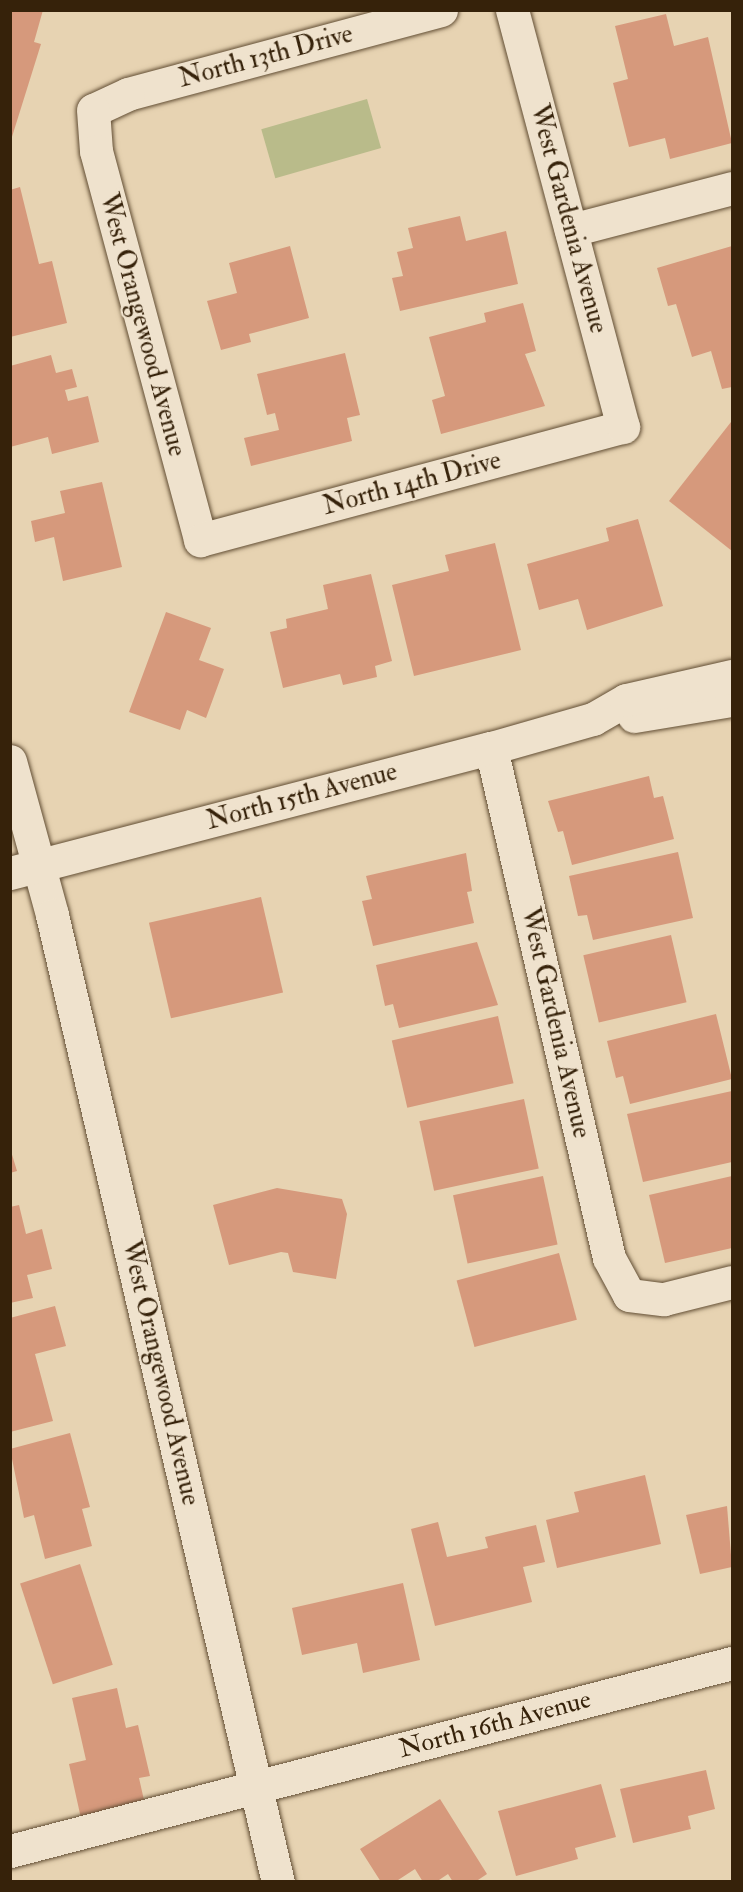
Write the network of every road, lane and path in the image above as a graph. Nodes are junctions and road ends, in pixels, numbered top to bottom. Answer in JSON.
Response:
{"nodes":[{"id":1,"x":441,"y":10,"type":"edge"},
{"id":2,"x":512,"y":10,"type":"edge"},
{"id":3,"x":93,"y":110,"type":"joint"},
{"id":4,"x":732,"y":188,"type":"edge"},
{"id":5,"x":571,"y":230,"type":"junction"},
{"id":6,"x":623,"y":427,"type":"joint"},
{"id":7,"x":200,"y":540,"type":"joint"},
{"id":8,"x":732,"y":676,"type":"edge"},
{"id":9,"x":732,"y":700,"type":"edge"},
{"id":10,"x":593,"y":718,"type":"junction"},
{"id":11,"x":491,"y":748,"type":"junction"},
{"id":12,"x":10,"y":761,"type":"edge"},
{"id":13,"x":25,"y":869,"type":"edge"},
{"id":14,"x":732,"y":1282,"type":"edge"},
{"id":15,"x":732,"y":1663,"type":"edge"},
{"id":16,"x":256,"y":1788,"type":"junction"},
{"id":17,"x":10,"y":1851,"type":"edge"},
{"id":18,"x":278,"y":1881,"type":"edge"}],
"edges":[{"from":1,"to":3,"type":"street","name":"North 13th Drive"},
{"from":2,"to":5,"type":"street","name":"West Gardenia Avenue"},
{"from":3,"to":7,"type":"street","name":"West Orangewood Avenue"},
{"from":4,"to":5,"type":"street"},
{"from":5,"to":6,"type":"street","name":"West Gardenia Avenue"},
{"from":6,"to":7,"type":"street","name":"North 14th Drive"},
{"from":8,"to":10,"type":"street","name":"North 15th Avenue"},
{"from":9,"to":10,"type":"street","name":"North 15th Avenue"},
{"from":10,"to":11,"type":"street","name":"North 15th Avenue"},
{"from":11,"to":13,"type":"street","name":"North 15th Avenue"},
{"from":11,"to":14,"type":"street","name":"West Gardenia Avenue"},
{"from":12,"to":13,"type":"street","name":"West Orangewood Avenue"},
{"from":13,"to":16,"type":"street","name":"West Orangewood Avenue"},
{"from":15,"to":16,"type":"street","name":"North 16th Avenue"},
{"from":16,"to":17,"type":"street","name":"North 16th Avenue"},
{"from":16,"to":18,"type":"street","name":"West Orangewood Avenue"}]}
